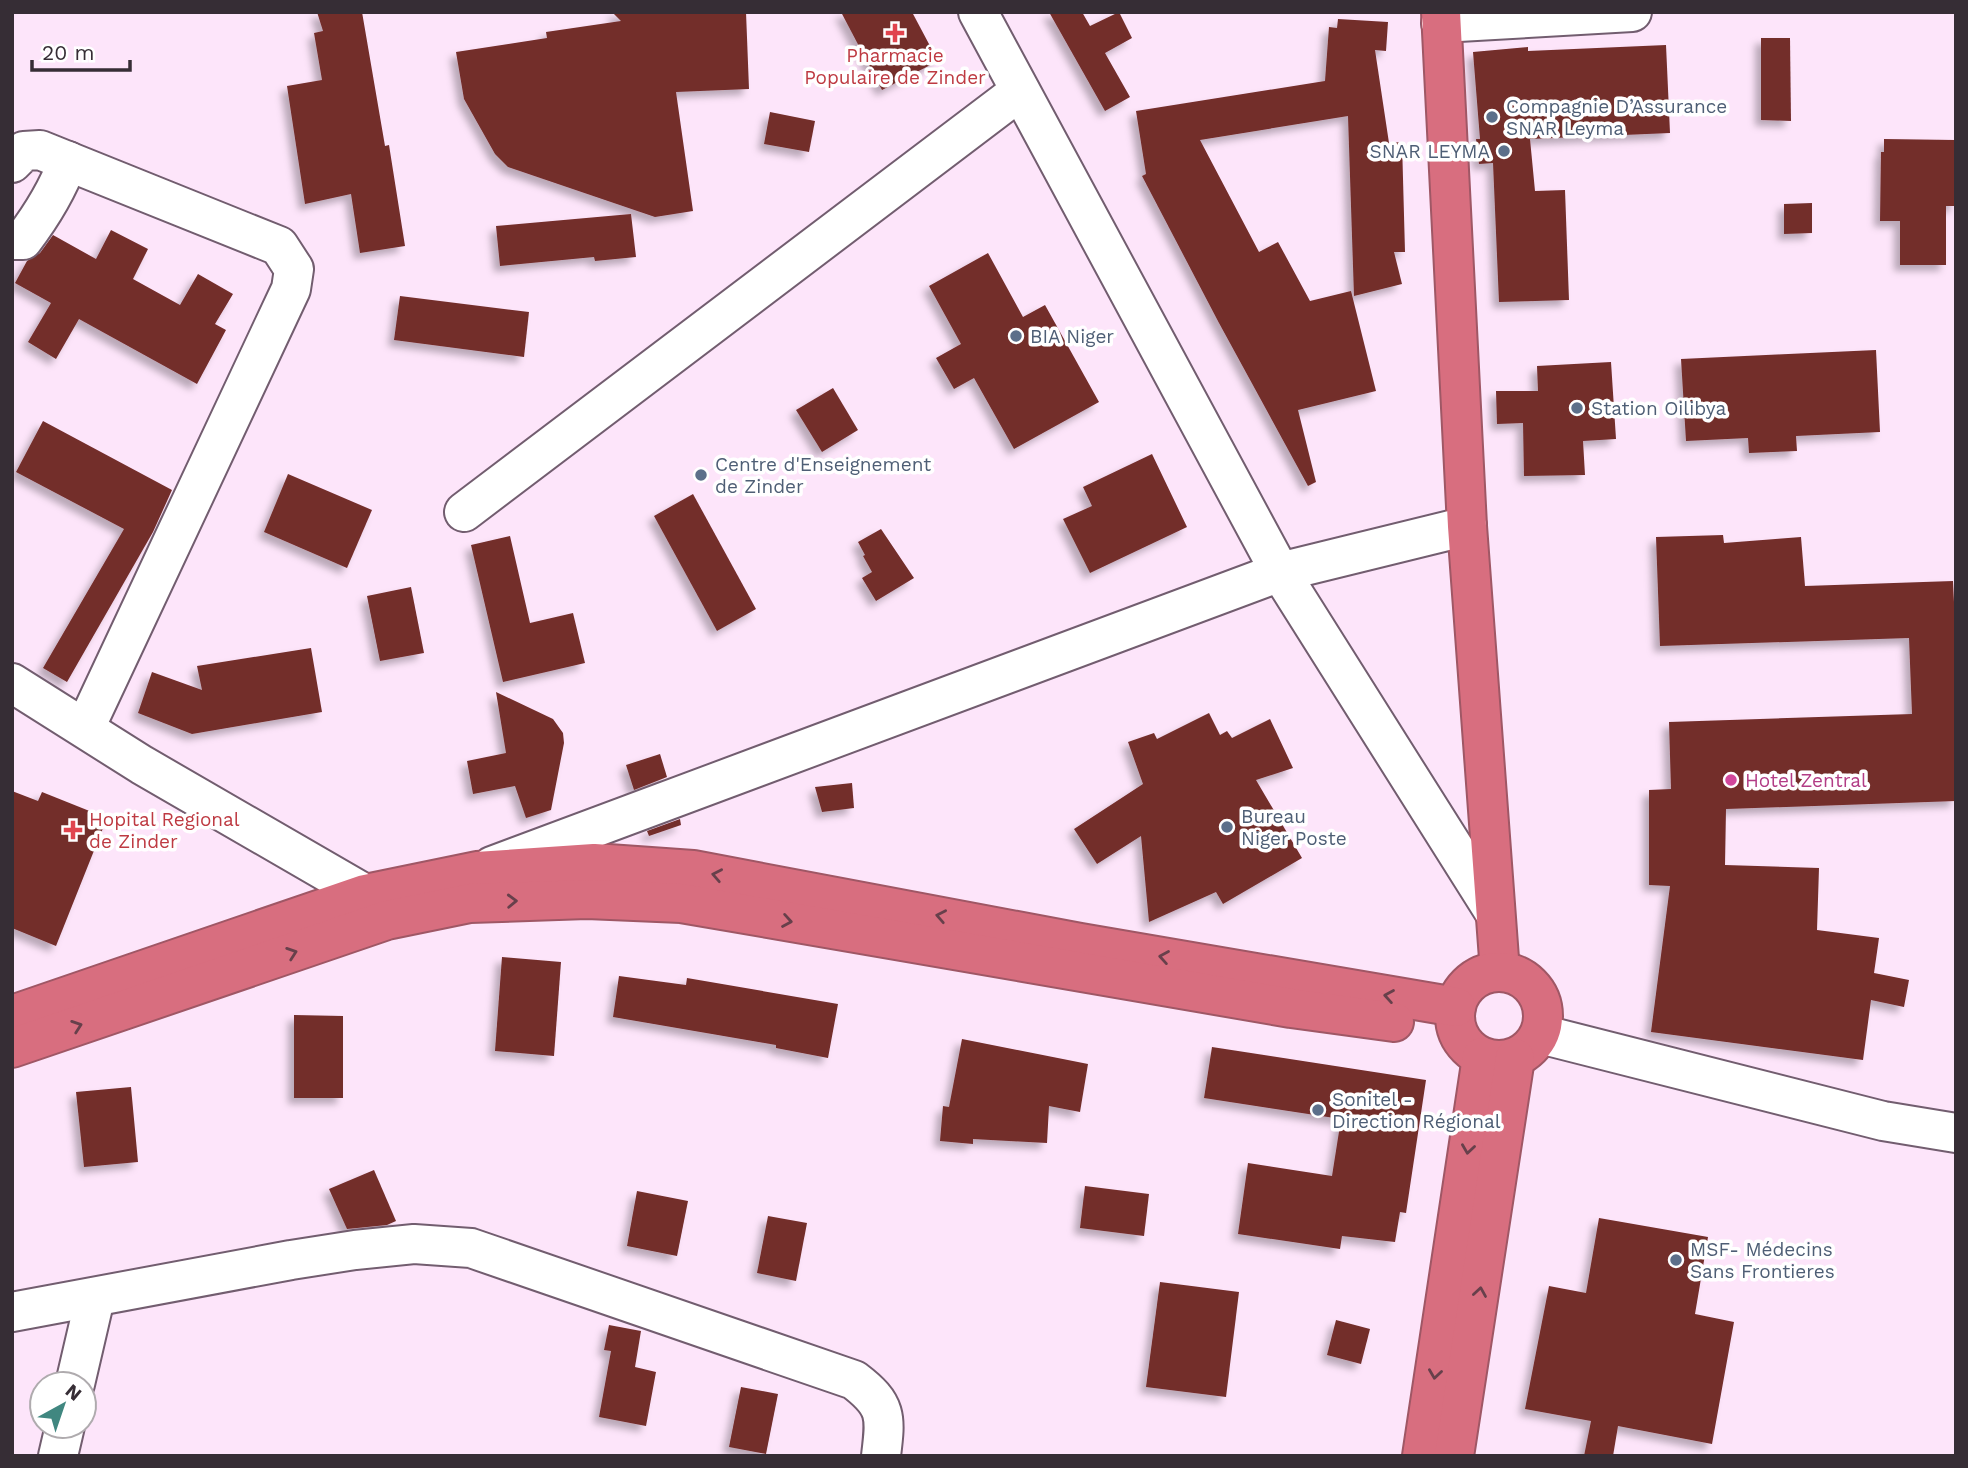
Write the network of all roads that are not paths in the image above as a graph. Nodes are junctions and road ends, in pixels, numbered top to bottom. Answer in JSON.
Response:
{"nodes":[{"id":1,"x":978,"y":12,"type":"edge"},
{"id":2,"x":1632,"y":12,"type":"edge"},
{"id":3,"x":1441,"y":18,"type":"edge"},
{"id":4,"x":1020,"y":90,"type":"junction"},
{"id":5,"x":68,"y":161,"type":"junction"},
{"id":6,"x":12,"y":163,"type":"edge"},
{"id":7,"x":12,"y":240,"type":"edge"},
{"id":8,"x":464,"y":512,"type":"dead end"},
{"id":9,"x":1468,"y":526,"type":"junction"},
{"id":10,"x":1279,"y":572,"type":"junction"},
{"id":11,"x":12,"y":683,"type":"edge"},
{"id":12,"x":85,"y":728,"type":"junction"},
{"id":13,"x":477,"y":871,"type":"junction"},
{"id":14,"x":376,"y":907,"type":"junction"},
{"id":15,"x":1494,"y":912,"type":"junction"},
{"id":16,"x":1500,"y":972,"type":"junction"},
{"id":17,"x":12,"y":1015,"type":"edge"},
{"id":18,"x":1490,"y":1037,"type":"junction"},
{"id":19,"x":12,"y":1048,"type":"edge"},
{"id":20,"x":1956,"y":1133,"type":"edge"},
{"id":21,"x":95,"y":1298,"type":"junction"},
{"id":22,"x":12,"y":1312,"type":"edge"},
{"id":23,"x":78,"y":1370,"type":"edge"},
{"id":24,"x":881,"y":1456,"type":"edge"},
{"id":25,"x":1422,"y":1456,"type":"edge"},
{"id":26,"x":1454,"y":1456,"type":"edge"}],
"edges":[{"from":1,"to":4,"type":"street"},
{"from":2,"to":3,"type":"street"},
{"from":3,"to":9,"type":"highway"},
{"from":4,"to":8,"type":"street"},
{"from":4,"to":10,"type":"street"},
{"from":5,"to":6,"type":"street"},
{"from":5,"to":7,"type":"street"},
{"from":5,"to":12,"type":"street"},
{"from":9,"to":10,"type":"street"},
{"from":9,"to":15,"type":"highway"},
{"from":10,"to":13,"type":"street"},
{"from":10,"to":15,"type":"street"},
{"from":11,"to":12,"type":"street"},
{"from":12,"to":14,"type":"street"},
{"from":13,"to":14,"type":"highway"},
{"from":18,"to":13,"type":"highway","one_way":true},
{"from":14,"to":17,"type":"highway"},
{"from":14,"to":18,"type":"highway","one_way":true},
{"from":19,"to":14,"type":"highway","one_way":true},
{"from":15,"to":16,"type":"highway"},
{"from":16,"to":18,"type":"highway"},
{"from":16,"to":18,"type":"highway"},
{"from":18,"to":20,"type":"street"},
{"from":18,"to":25,"type":"highway","one_way":true},
{"from":26,"to":18,"type":"highway","one_way":true},
{"from":21,"to":22,"type":"street"},
{"from":21,"to":23,"type":"street"},
{"from":21,"to":24,"type":"street"}]}
